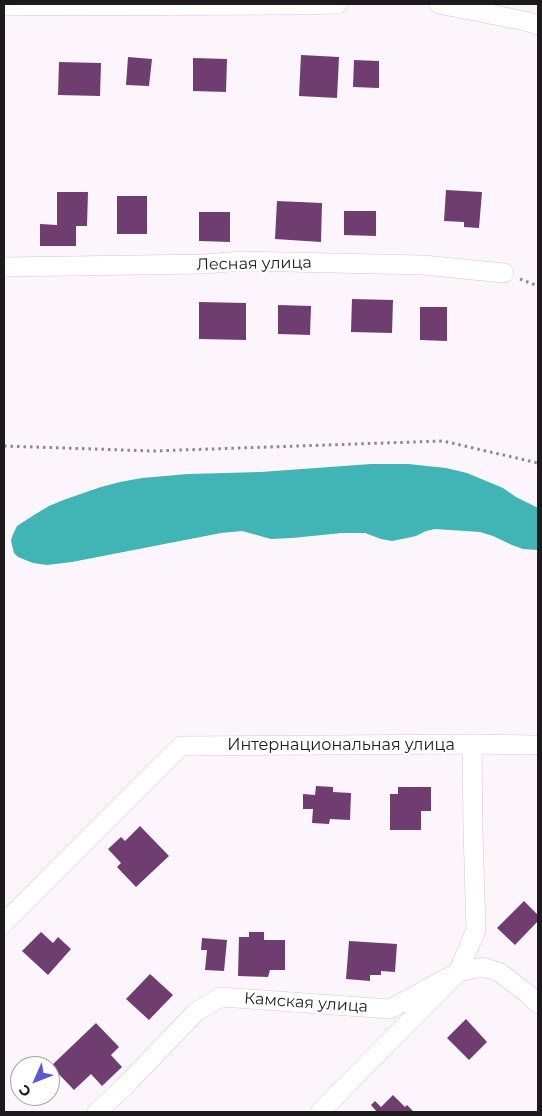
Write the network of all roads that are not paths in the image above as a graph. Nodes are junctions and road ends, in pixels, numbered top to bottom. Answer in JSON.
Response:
{"nodes":[{"id":1,"x":338,"y":4,"type":"edge"},
{"id":2,"x":439,"y":4,"type":"edge"},
{"id":3,"x":4,"y":6,"type":"edge"},
{"id":4,"x":538,"y":25,"type":"edge"},
{"id":5,"x":4,"y":267,"type":"edge"},
{"id":6,"x":504,"y":273,"type":"dead end"},
{"id":7,"x":472,"y":744,"type":"junction"},
{"id":8,"x":538,"y":745,"type":"edge"},
{"id":9,"x":4,"y":923,"type":"edge"},
{"id":10,"x":458,"y":972,"type":"junction"},
{"id":11,"x":538,"y":1004,"type":"edge"},
{"id":12,"x":97,"y":1112,"type":"edge"},
{"id":13,"x":320,"y":1112,"type":"edge"}],
"edges":[{"from":1,"to":3,"type":"street"},
{"from":2,"to":4,"type":"street"},
{"from":5,"to":6,"type":"street","name":"Лесная улица"},
{"from":7,"to":8,"type":"street"},
{"from":7,"to":9,"type":"street","name":"Интернациональная улица"},
{"from":7,"to":10,"type":"street","name":"Интернациональная улица"},
{"from":10,"to":11,"type":"street","name":"Камская улица"},
{"from":10,"to":12,"type":"street","name":"Камская улица"},
{"from":10,"to":13,"type":"street","name":"Интернациональная улица"}]}
